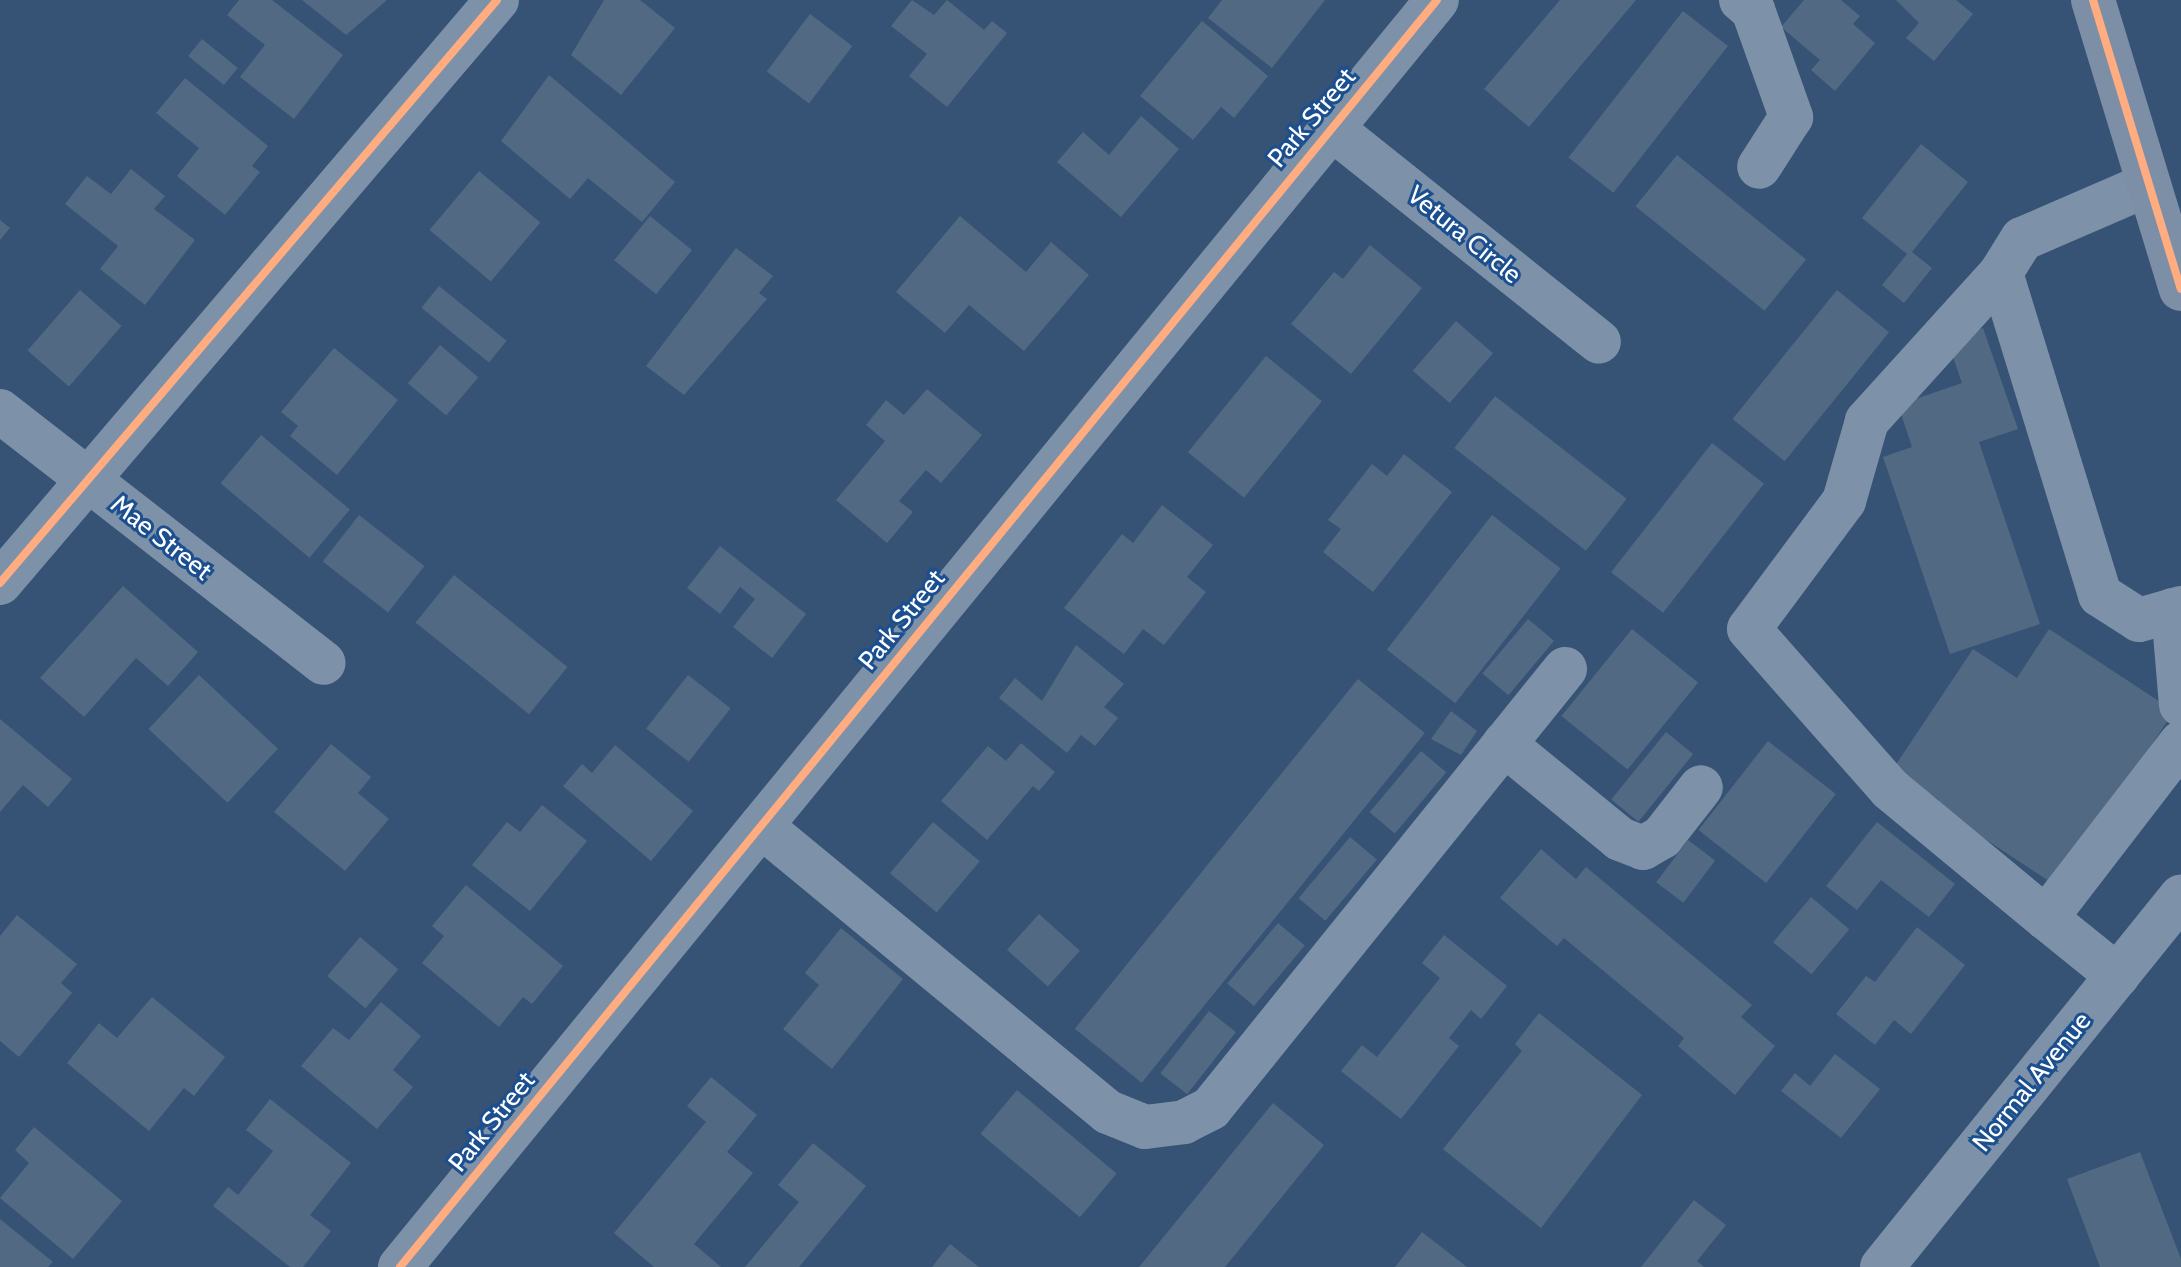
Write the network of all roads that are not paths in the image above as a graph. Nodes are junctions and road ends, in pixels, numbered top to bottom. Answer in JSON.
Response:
{"nodes":[{"id":1,"x":497,"y":0,"type":"edge"},
{"id":2,"x":1437,"y":0,"type":"edge"},
{"id":3,"x":1741,"y":0,"type":"edge"},
{"id":4,"x":2093,"y":0,"type":"edge"},
{"id":5,"x":1330,"y":127,"type":"junction"},
{"id":6,"x":1759,"y":167,"type":"dead end"},
{"id":7,"x":2147,"y":185,"type":"junction"},
{"id":8,"x":2001,"y":273,"type":"junction"},
{"id":9,"x":2181,"y":289,"type":"edge"},
{"id":10,"x":1599,"y":342,"type":"dead end"},
{"id":11,"x":0,"y":411,"type":"edge"},
{"id":12,"x":91,"y":484,"type":"junction"},
{"id":13,"x":0,"y":583,"type":"edge"},
{"id":14,"x":2177,"y":609,"type":"edge"},
{"id":15,"x":324,"y":663,"type":"dead end"},
{"id":16,"x":1565,"y":669,"type":"dead end"},
{"id":17,"x":2181,"y":705,"type":"edge"},
{"id":18,"x":2181,"y":743,"type":"edge"},
{"id":19,"x":1504,"y":744,"type":"junction"},
{"id":20,"x":1701,"y":787,"type":"dead end"},
{"id":21,"x":761,"y":826,"type":"junction"},
{"id":22,"x":2181,"y":897,"type":"edge"},
{"id":23,"x":2046,"y":918,"type":"junction"},
{"id":24,"x":2118,"y":976,"type":"junction"},
{"id":25,"x":400,"y":1267,"type":"edge"},
{"id":26,"x":1882,"y":1267,"type":"edge"}],
"edges":[{"from":1,"to":12,"type":"street"},
{"from":2,"to":5,"type":"street","name":"Park Street"},
{"from":3,"to":6,"type":"street"},
{"from":4,"to":7,"type":"main road"},
{"from":5,"to":10,"type":"street","name":"Vetura Circle"},
{"from":5,"to":21,"type":"street","name":"Park Street"},
{"from":7,"to":8,"type":"street"},
{"from":7,"to":9,"type":"main road"},
{"from":8,"to":14,"type":"street"},
{"from":8,"to":23,"type":"street"},
{"from":11,"to":12,"type":"street","name":"Mae Street"},
{"from":12,"to":13,"type":"street"},
{"from":12,"to":15,"type":"street","name":"Mae Street"},
{"from":14,"to":17,"type":"street"},
{"from":16,"to":19,"type":"street"},
{"from":18,"to":23,"type":"street"},
{"from":19,"to":20,"type":"street"},
{"from":19,"to":21,"type":"street"},
{"from":21,"to":25,"type":"street","name":"Park Street"},
{"from":22,"to":24,"type":"street","name":"Normal Avenue"},
{"from":23,"to":24,"type":"street"},
{"from":24,"to":26,"type":"street","name":"Normal Avenue"}]}
